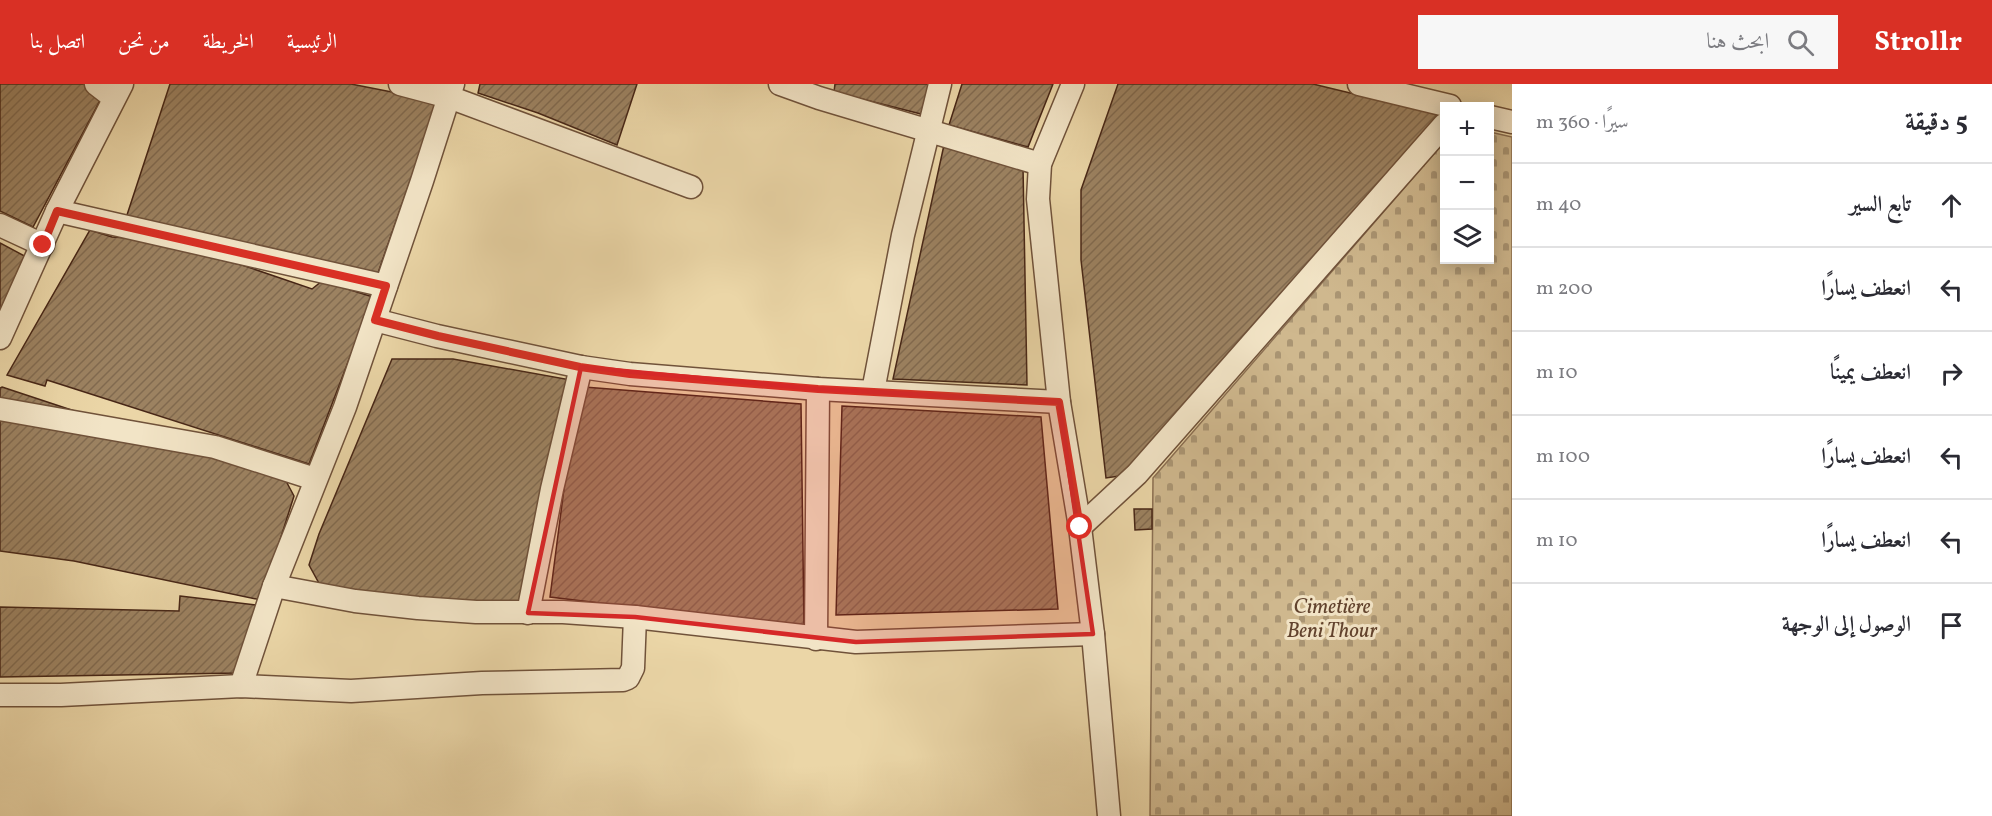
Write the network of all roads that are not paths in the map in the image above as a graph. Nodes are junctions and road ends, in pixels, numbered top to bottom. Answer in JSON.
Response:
{"nodes":[{"id":1,"x":96,"y":84,"type":"edge"},
{"id":2,"x":400,"y":84,"type":"edge"},
{"id":3,"x":780,"y":84,"type":"edge"},
{"id":4,"x":940,"y":84,"type":"edge"},
{"id":5,"x":1073,"y":84,"type":"edge"},
{"id":6,"x":1359,"y":84,"type":"edge"},
{"id":7,"x":118,"y":91,"type":"edge"},
{"id":8,"x":451,"y":91,"type":"edge"},
{"id":9,"x":1440,"y":104,"type":"edge"},
{"id":10,"x":1494,"y":118,"type":"edge"},
{"id":11,"x":1512,"y":122,"type":"edge"},
{"id":12,"x":1440,"y":130,"type":"edge"},
{"id":13,"x":928,"y":131,"type":"junction"},
{"id":14,"x":1040,"y":164,"type":"junction"},
{"id":15,"x":691,"y":187,"type":"dead end"},
{"id":16,"x":57,"y":211,"type":"junction"},
{"id":17,"x":0,"y":225,"type":"edge"},
{"id":18,"x":43,"y":245,"type":"junction"},
{"id":19,"x":386,"y":286,"type":"junction"},
{"id":20,"x":375,"y":320,"type":"junction"},
{"id":21,"x":0,"y":338,"type":"edge"},
{"id":22,"x":580,"y":367,"type":"junction"},
{"id":23,"x":818,"y":389,"type":"junction"},
{"id":24,"x":873,"y":391,"type":"junction"},
{"id":25,"x":1059,"y":402,"type":"junction"},
{"id":26,"x":0,"y":409,"type":"edge"},
{"id":27,"x":315,"y":479,"type":"junction"},
{"id":28,"x":1080,"y":527,"type":"junction"},
{"id":29,"x":274,"y":586,"type":"junction"},
{"id":30,"x":528,"y":613,"type":"junction"},
{"id":31,"x":635,"y":617,"type":"junction"},
{"id":32,"x":1093,"y":634,"type":"junction"},
{"id":33,"x":816,"y":639,"type":"junction"},
{"id":34,"x":241,"y":687,"type":"junction"},
{"id":35,"x":0,"y":695,"type":"edge"},
{"id":36,"x":1109,"y":816,"type":"edge"}],
"edges":[{"from":1,"to":7,"type":"street"},
{"from":2,"to":8,"type":"street"},
{"from":3,"to":13,"type":"street"},
{"from":4,"to":13,"type":"street"},
{"from":5,"to":14,"type":"street"},
{"from":6,"to":9,"type":"street"},
{"from":7,"to":16,"type":"street"},
{"from":8,"to":15,"type":"street"},
{"from":8,"to":19,"type":"street"},
{"from":10,"to":11,"type":"street"},
{"from":12,"to":28,"type":"street"},
{"from":13,"to":14,"type":"street"},
{"from":13,"to":24,"type":"street"},
{"from":14,"to":25,"type":"street"},
{"from":16,"to":18,"type":"street"},
{"from":16,"to":19,"type":"street"},
{"from":17,"to":18,"type":"street"},
{"from":18,"to":21,"type":"street"},
{"from":19,"to":20,"type":"street"},
{"from":20,"to":22,"type":"street"},
{"from":20,"to":27,"type":"street"},
{"from":22,"to":23,"type":"street"},
{"from":22,"to":30,"type":"street"},
{"from":23,"to":24,"type":"street"},
{"from":23,"to":33,"type":"street"},
{"from":24,"to":25,"type":"street"},
{"from":25,"to":28,"type":"street"},
{"from":26,"to":27,"type":"street"},
{"from":27,"to":29,"type":"street"},
{"from":28,"to":32,"type":"street"},
{"from":29,"to":30,"type":"street"},
{"from":29,"to":34,"type":"street"},
{"from":30,"to":31,"type":"street"},
{"from":31,"to":33,"type":"street"},
{"from":31,"to":34,"type":"street"},
{"from":32,"to":33,"type":"street"},
{"from":32,"to":36,"type":"street"},
{"from":34,"to":35,"type":"street"}]}
